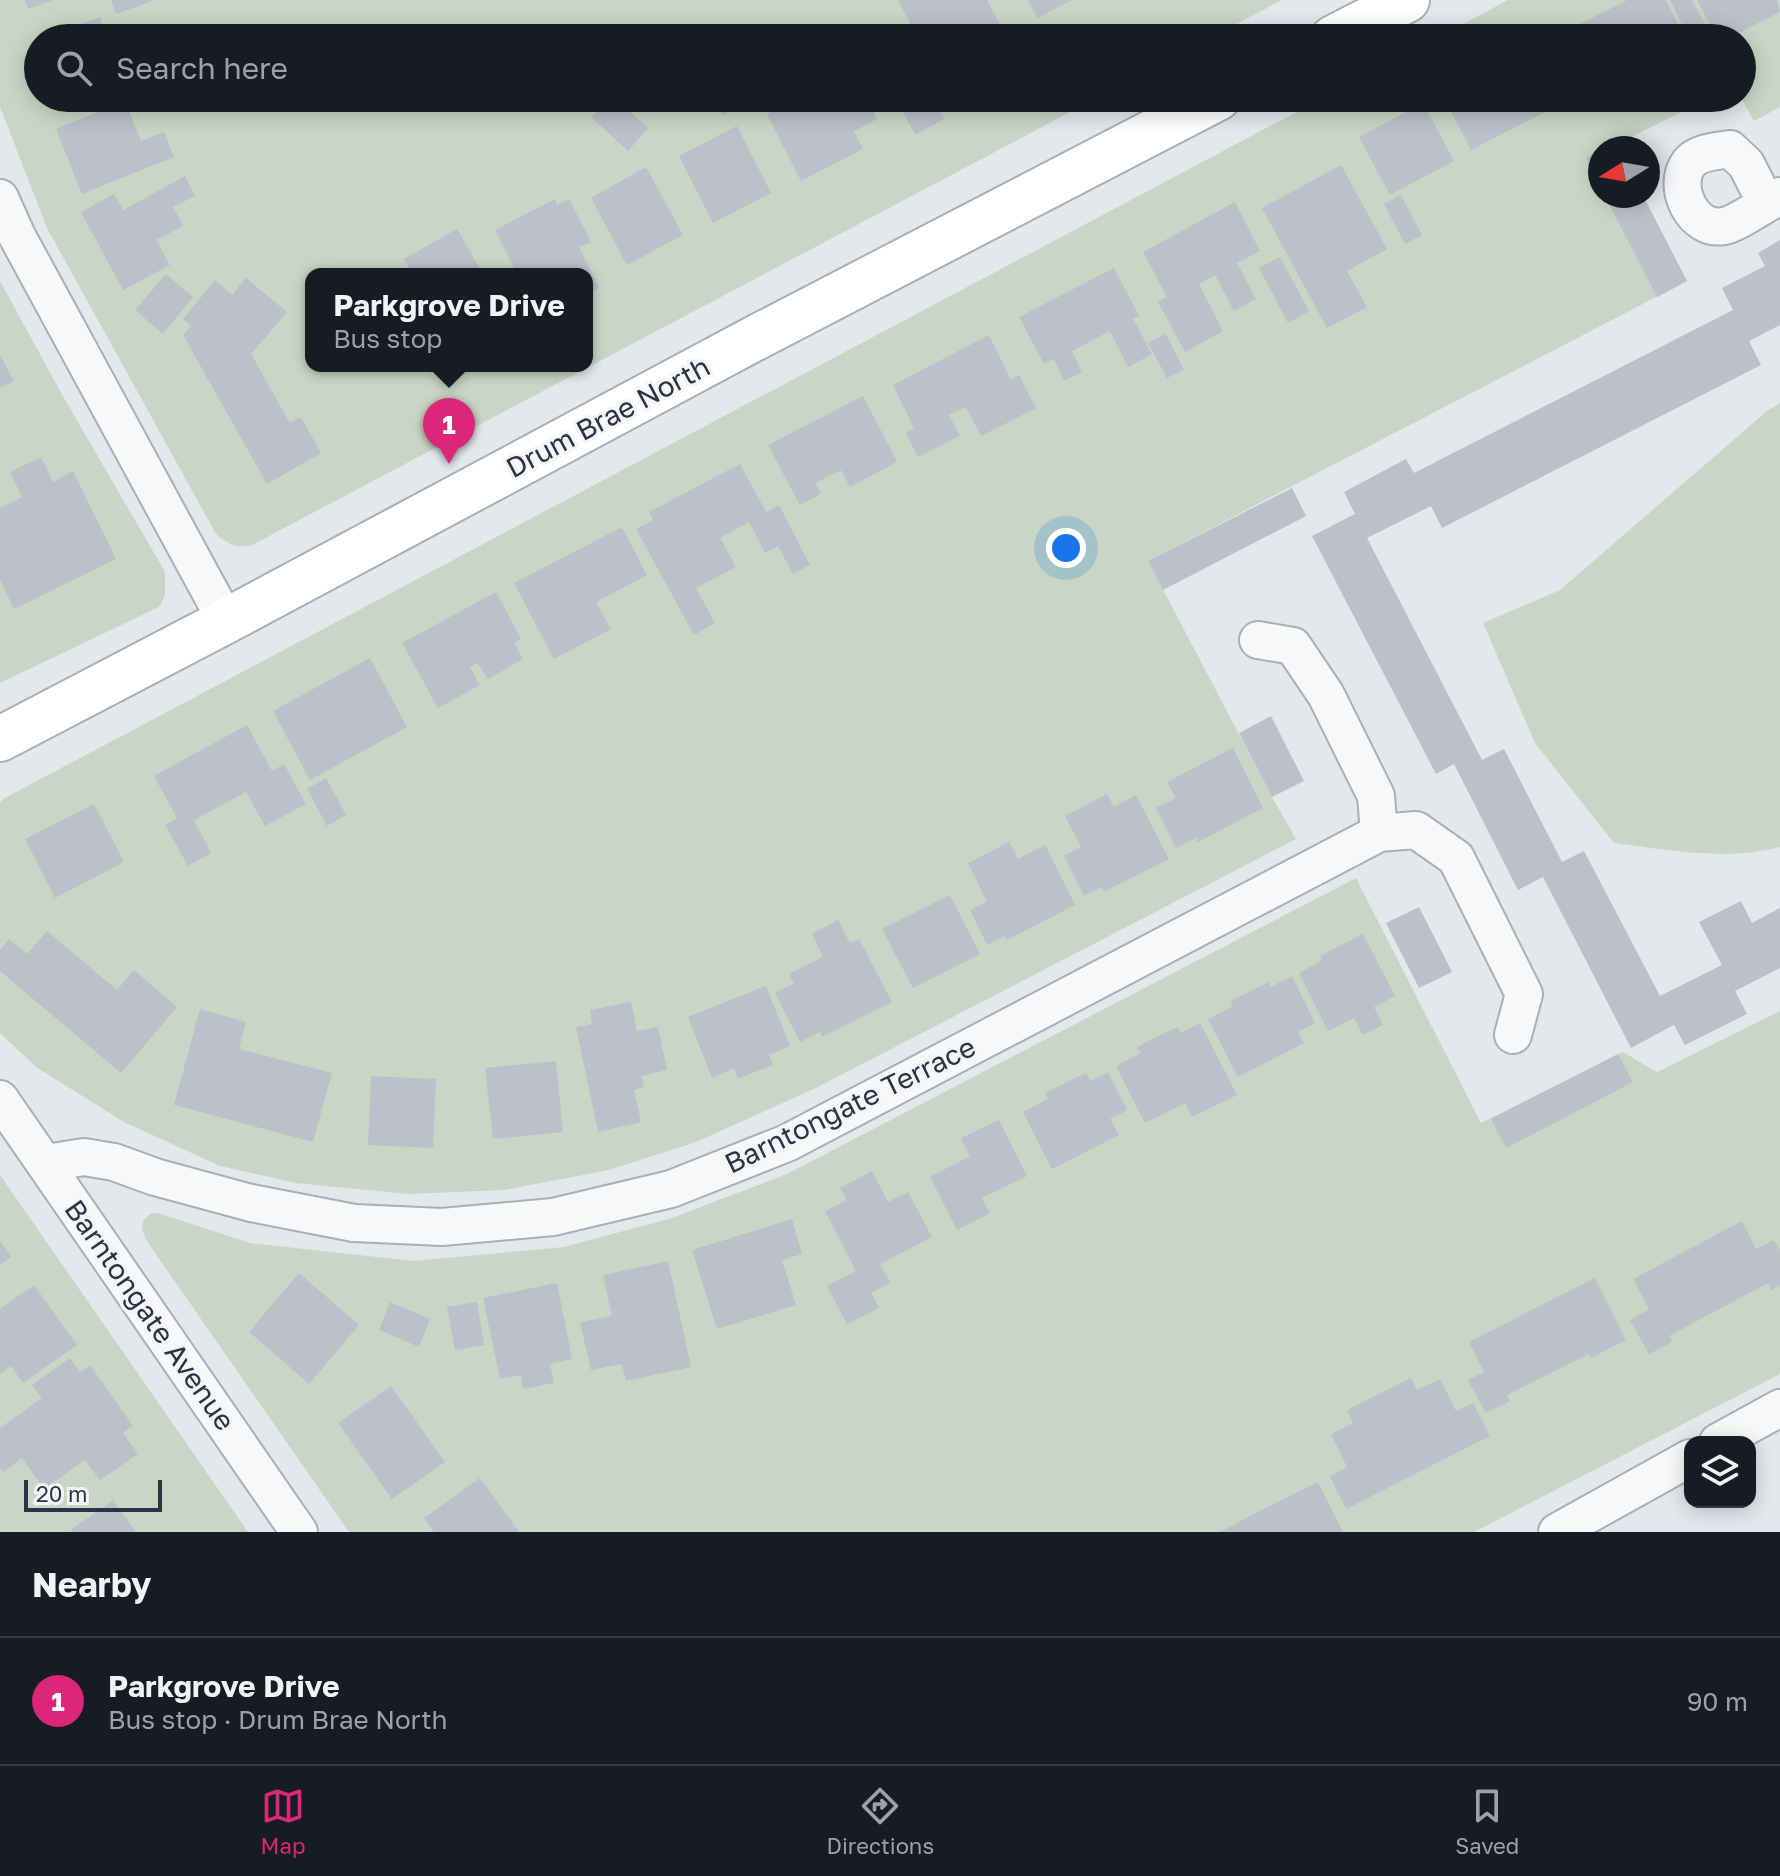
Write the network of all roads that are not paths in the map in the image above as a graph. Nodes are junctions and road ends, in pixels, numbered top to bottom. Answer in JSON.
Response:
{"nodes":[{"id":1,"x":1407,"y":0,"type":"edge"},
{"id":2,"x":1360,"y":24,"type":"edge"},
{"id":3,"x":1191,"y":112,"type":"edge"},
{"id":4,"x":0,"y":198,"type":"edge"},
{"id":5,"x":226,"y":621,"type":"junction"},
{"id":6,"x":1258,"y":640,"type":"dead end"},
{"id":7,"x":0,"y":739,"type":"edge"},
{"id":8,"x":1379,"y":833,"type":"junction"},
{"id":9,"x":1513,"y":1035,"type":"dead end"},
{"id":10,"x":0,"y":1099,"type":"edge"},
{"id":11,"x":46,"y":1163,"type":"junction"},
{"id":12,"x":1780,"y":1408,"type":"edge"},
{"id":13,"x":1729,"y":1436,"type":"edge"},
{"id":14,"x":1684,"y":1461,"type":"edge"},
{"id":15,"x":299,"y":1532,"type":"edge"},
{"id":16,"x":1557,"y":1532,"type":"edge"}],
"edges":[{"from":1,"to":2,"type":"main road"},
{"from":3,"to":5,"type":"main road","name":"Drum Brae North"},
{"from":4,"to":5,"type":"street"},
{"from":5,"to":7,"type":"main road","name":"Drum Brae North"},
{"from":6,"to":8,"type":"street"},
{"from":8,"to":9,"type":"street","name":"Barntongate Terrace"},
{"from":8,"to":11,"type":"street","name":"Barntongate Terrace"},
{"from":10,"to":11,"type":"street","name":"Barntongate Avenue"},
{"from":11,"to":15,"type":"street","name":"Barntongate Avenue"},
{"from":12,"to":13,"type":"street"},
{"from":14,"to":16,"type":"street"}]}
